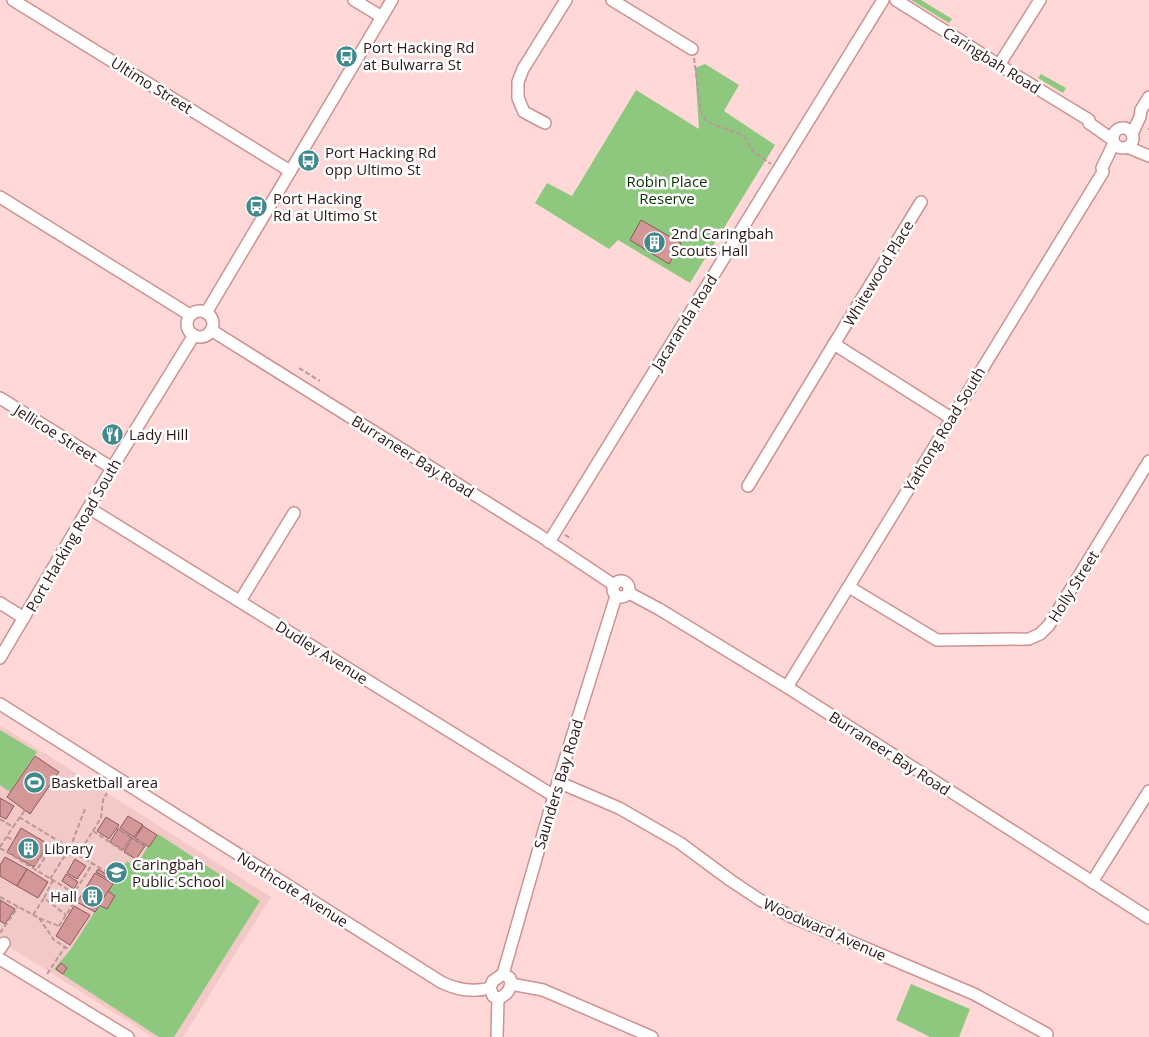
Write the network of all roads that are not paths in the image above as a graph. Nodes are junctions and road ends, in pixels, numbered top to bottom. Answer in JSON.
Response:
{"nodes":[{"id":1,"x":13,"y":0,"type":"edge"},
{"id":2,"x":354,"y":0,"type":"edge"},
{"id":3,"x":392,"y":0,"type":"edge"},
{"id":4,"x":566,"y":0,"type":"edge"},
{"id":5,"x":612,"y":0,"type":"edge"},
{"id":6,"x":882,"y":0,"type":"edge"},
{"id":7,"x":896,"y":0,"type":"edge"},
{"id":8,"x":1040,"y":0,"type":"edge"},
{"id":9,"x":382,"y":17,"type":"junction"},
{"id":10,"x":692,"y":49,"type":"road end"},
{"id":11,"x":999,"y":65,"type":"junction"},
{"id":12,"x":1149,"y":97,"type":"edge"},
{"id":13,"x":545,"y":122,"type":"dead end"},
{"id":14,"x":1123,"y":138,"type":"junction"},
{"id":15,"x":1149,"y":148,"type":"edge"},
{"id":16,"x":1149,"y":156,"type":"edge"},
{"id":17,"x":290,"y":171,"type":"junction"},
{"id":18,"x":0,"y":197,"type":"edge"},
{"id":19,"x":921,"y":202,"type":"dead end"},
{"id":20,"x":206,"y":313,"type":"junction"},
{"id":21,"x":190,"y":315,"type":"junction"},
{"id":22,"x":211,"y":330,"type":"junction"},
{"id":23,"x":194,"y":334,"type":"junction"},
{"id":24,"x":834,"y":344,"type":"junction"},
{"id":25,"x":0,"y":398,"type":"edge"},
{"id":26,"x":951,"y":418,"type":"junction"},
{"id":27,"x":1149,"y":461,"type":"edge"},
{"id":28,"x":112,"y":468,"type":"junction"},
{"id":29,"x":748,"y":486,"type":"dead end"},
{"id":30,"x":89,"y":508,"type":"junction"},
{"id":31,"x":294,"y":513,"type":"dead end"},
{"id":32,"x":549,"y":542,"type":"junction"},
{"id":33,"x":849,"y":587,"type":"junction"},
{"id":34,"x":615,"y":590,"type":"junction"},
{"id":35,"x":240,"y":601,"type":"junction"},
{"id":36,"x":0,"y":603,"type":"edge"},
{"id":37,"x":24,"y":618,"type":"junction"},
{"id":38,"x":0,"y":658,"type":"edge"},
{"id":39,"x":787,"y":687,"type":"junction"},
{"id":40,"x":0,"y":704,"type":"edge"},
{"id":41,"x":558,"y":782,"type":"junction"},
{"id":42,"x":1149,"y":791,"type":"edge"},
{"id":43,"x":554,"y":796,"type":"junction"},
{"id":44,"x":1092,"y":882,"type":"junction"},
{"id":45,"x":1149,"y":918,"type":"edge"},
{"id":46,"x":0,"y":959,"type":"edge"},
{"id":47,"x":504,"y":974,"type":"junction"},
{"id":48,"x":511,"y":984,"type":"junction"},
{"id":49,"x":490,"y":988,"type":"junction"},
{"id":50,"x":498,"y":999,"type":"junction"},
{"id":51,"x":1047,"y":1034,"type":"dead end"},
{"id":52,"x":128,"y":1037,"type":"edge"},
{"id":53,"x":497,"y":1037,"type":"edge"},
{"id":54,"x":652,"y":1037,"type":"edge"}],
"edges":[{"from":1,"to":17,"type":"street","name":"Ultimo Street"},
{"from":2,"to":9,"type":"street"},
{"from":3,"to":9,"type":"street"},
{"from":4,"to":13,"type":"street"},
{"from":5,"to":10,"type":"street"},
{"from":6,"to":32,"type":"street","name":"Jacaranda Road"},
{"from":7,"to":11,"type":"street","name":"Caringbah Road"},
{"from":8,"to":11,"type":"street"},
{"from":9,"to":17,"type":"street"},
{"from":11,"to":14,"type":"street","name":"Caringbah Road"},
{"from":12,"to":14,"type":"street","name":"Yathong Road South"},
{"from":14,"to":15,"type":"street","name":"Caringbah Road"},
{"from":14,"to":16,"type":"street","name":"Caringbah Road"},
{"from":14,"to":26,"type":"street","name":"Yathong Road South"},
{"from":17,"to":20,"type":"street"},
{"from":18,"to":21,"type":"street"},
{"from":19,"to":24,"type":"street","name":"Whitewood Place"},
{"from":20,"to":21,"type":"street"},
{"from":20,"to":22,"type":"street"},
{"from":21,"to":23,"type":"street"},
{"from":22,"to":23,"type":"street"},
{"from":22,"to":32,"type":"street","name":"Burraneer Bay Road"},
{"from":23,"to":28,"type":"street","name":"Port Hacking Road South"},
{"from":24,"to":26,"type":"street"},
{"from":24,"to":29,"type":"street","name":"Whitewood Place"},
{"from":25,"to":28,"type":"street","name":"Jellicoe Street"},
{"from":26,"to":33,"type":"street","name":"Yathong Road South"},
{"from":27,"to":33,"type":"street","name":"Holly Street"},
{"from":28,"to":30,"type":"street","name":"Port Hacking Road South"},
{"from":30,"to":35,"type":"street","name":"Dudley Avenue"},
{"from":30,"to":37,"type":"street","name":"Port Hacking Road South"},
{"from":31,"to":35,"type":"street"},
{"from":32,"to":34,"type":"street","name":"Burraneer Bay Road"},
{"from":33,"to":39,"type":"street","name":"Yathong Road South"},
{"from":34,"to":39,"type":"street","name":"Burraneer Bay Road"},
{"from":34,"to":41,"type":"street","name":"Saunders Bay Road"},
{"from":35,"to":43,"type":"street","name":"Dudley Avenue"},
{"from":36,"to":37,"type":"street"},
{"from":37,"to":38,"type":"street","name":"Port Hacking Road South"},
{"from":39,"to":44,"type":"street","name":"Burraneer Bay Road"},
{"from":40,"to":49,"type":"street","name":"Northcote Avenue"},
{"from":41,"to":43,"type":"street","name":"Saunders Bay Road"},
{"from":41,"to":51,"type":"street","name":"Woodward Avenue"},
{"from":42,"to":44,"type":"street"},
{"from":43,"to":47,"type":"street","name":"Saunders Bay Road"},
{"from":44,"to":45,"type":"street","name":"Burraneer Bay Road"},
{"from":46,"to":52,"type":"street"},
{"from":47,"to":48,"type":"street"},
{"from":47,"to":49,"type":"street"},
{"from":48,"to":50,"type":"street"},
{"from":48,"to":54,"type":"street"},
{"from":49,"to":50,"type":"street"},
{"from":50,"to":53,"type":"street"}]}
